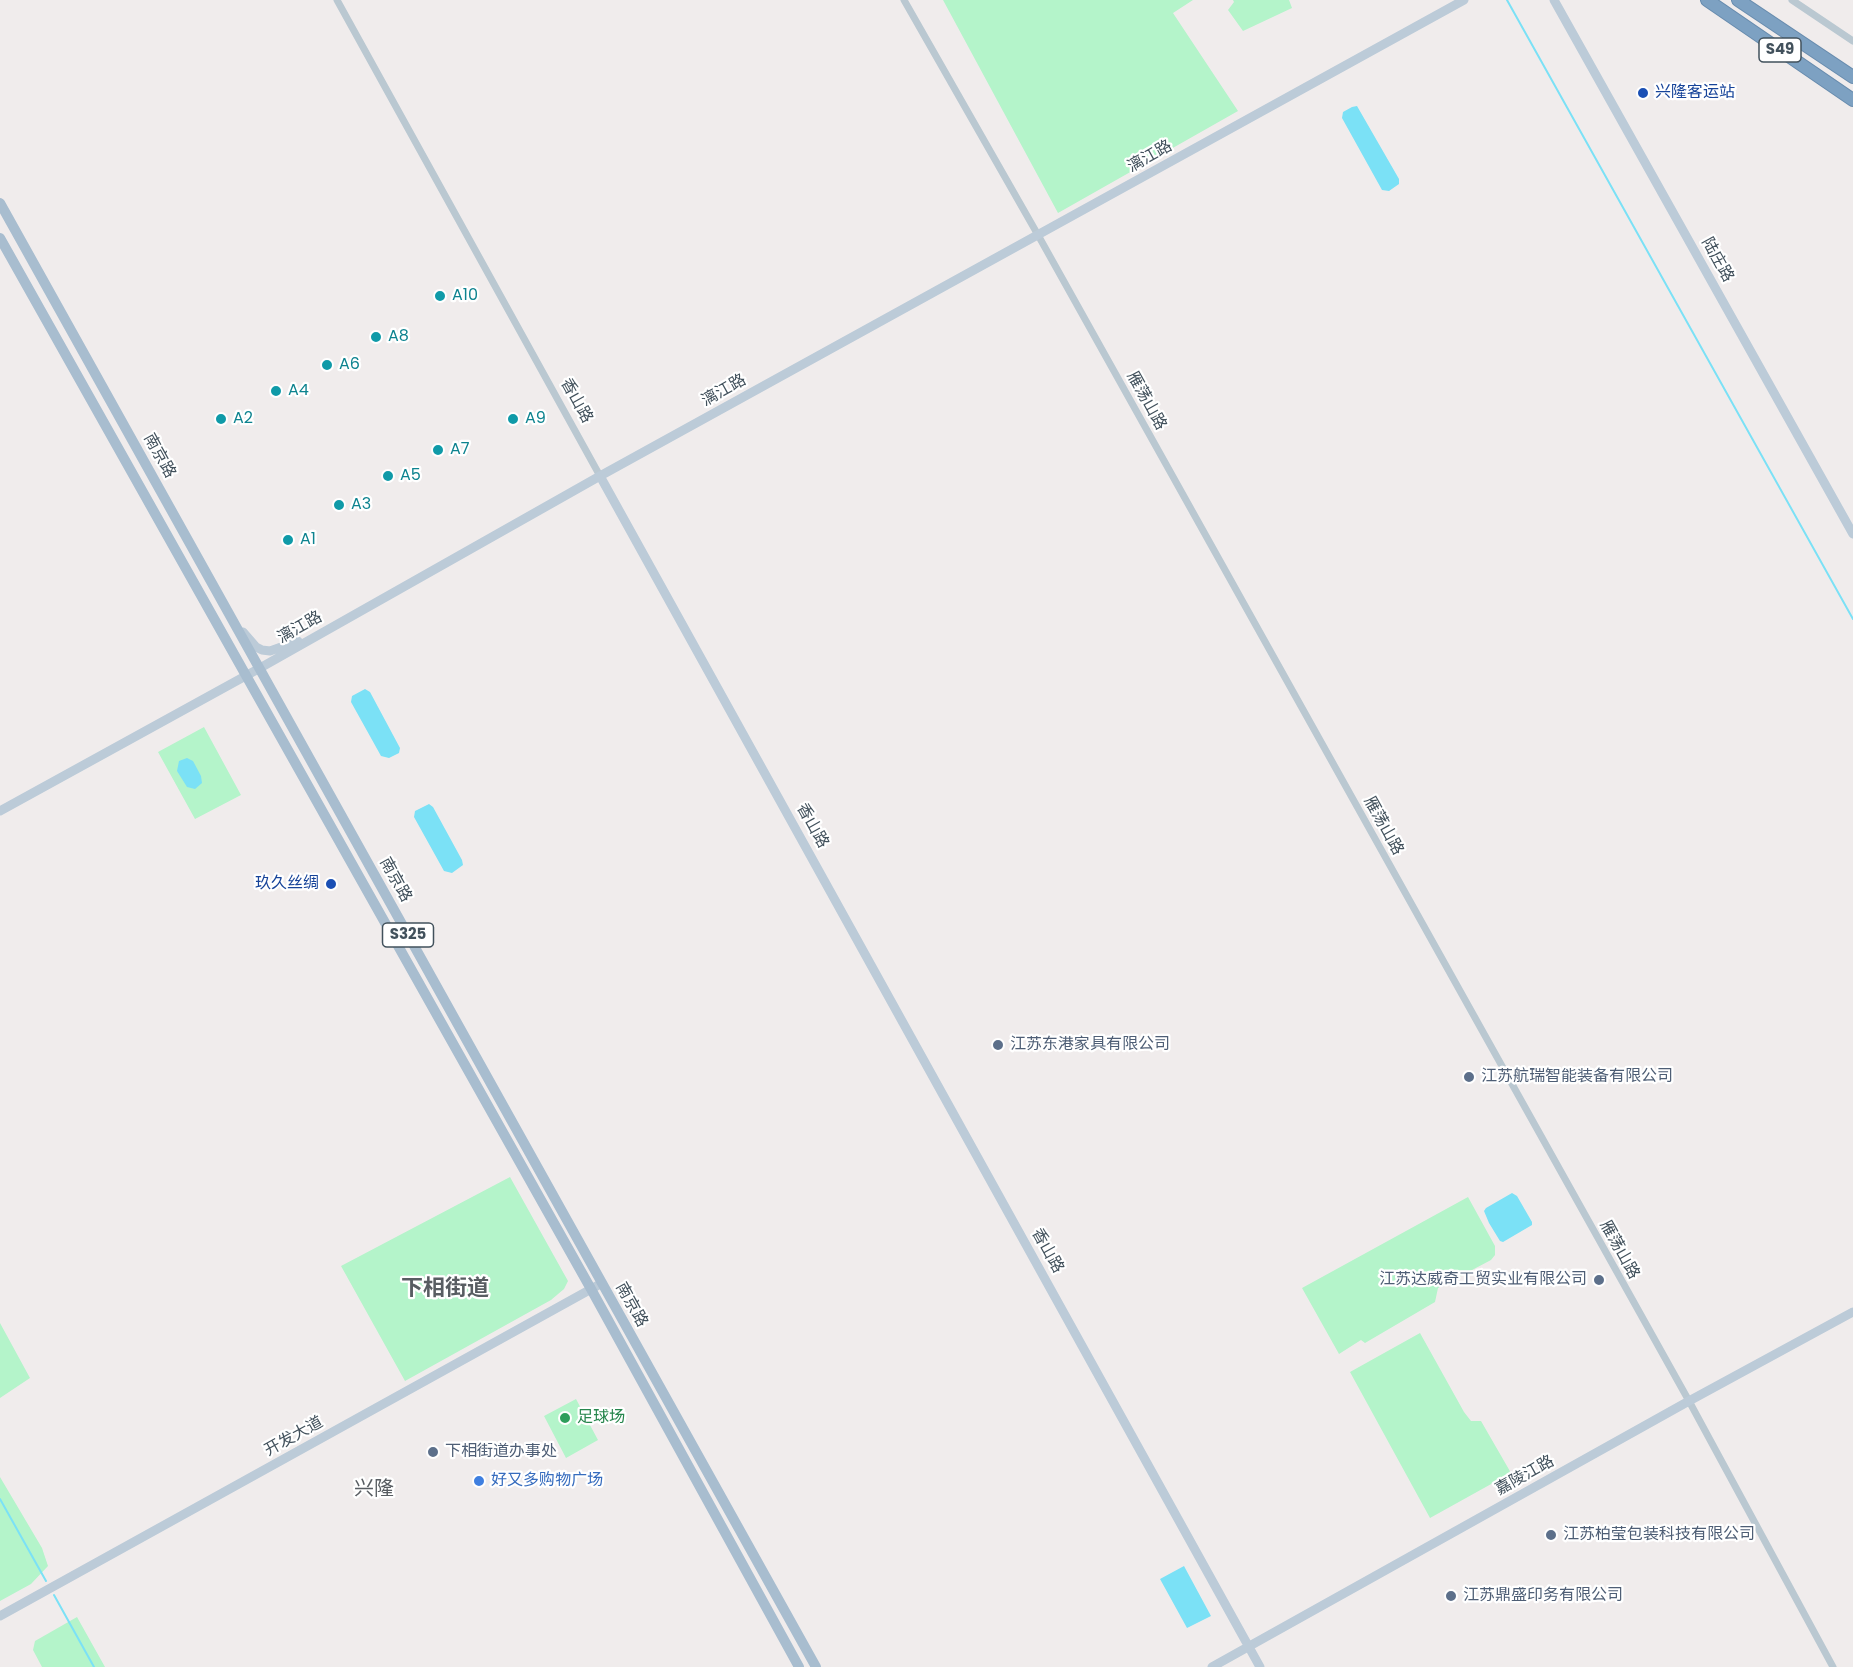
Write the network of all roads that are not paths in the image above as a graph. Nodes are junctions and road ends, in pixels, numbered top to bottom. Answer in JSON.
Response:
{"nodes":[{"id":1,"x":337,"y":0,"type":"edge"},
{"id":2,"x":904,"y":0,"type":"edge"},
{"id":3,"x":1464,"y":0,"type":"edge"},
{"id":4,"x":1554,"y":0,"type":"edge"},
{"id":5,"x":1707,"y":0,"type":"edge"},
{"id":6,"x":1738,"y":0,"type":"edge"},
{"id":7,"x":1792,"y":0,"type":"edge"},
{"id":8,"x":1853,"y":41,"type":"edge"},
{"id":9,"x":1853,"y":77,"type":"edge"},
{"id":10,"x":1853,"y":100,"type":"edge"},
{"id":11,"x":0,"y":203,"type":"edge"},
{"id":12,"x":1038,"y":235,"type":"junction"},
{"id":13,"x":0,"y":238,"type":"edge"},
{"id":14,"x":600,"y":476,"type":"junction"},
{"id":15,"x":1853,"y":534,"type":"edge"},
{"id":16,"x":236,"y":623,"type":"junction"},
{"id":17,"x":333,"y":627,"type":"junction"},
{"id":18,"x":260,"y":668,"type":"junction"},
{"id":19,"x":247,"y":675,"type":"junction"},
{"id":20,"x":0,"y":811,"type":"edge"},
{"id":21,"x":602,"y":1283,"type":"junction"},
{"id":22,"x":591,"y":1289,"type":"junction"},
{"id":23,"x":1853,"y":1312,"type":"edge"},
{"id":24,"x":1689,"y":1401,"type":"junction"},
{"id":25,"x":0,"y":1616,"type":"edge"},
{"id":26,"x":1249,"y":1647,"type":"junction"},
{"id":27,"x":799,"y":1667,"type":"edge"},
{"id":28,"x":816,"y":1667,"type":"edge"},
{"id":29,"x":1212,"y":1667,"type":"edge"},
{"id":30,"x":1260,"y":1667,"type":"edge"},
{"id":31,"x":1833,"y":1667,"type":"edge"}],
"edges":[{"from":1,"to":14,"type":"street","name":"香山路"},
{"from":2,"to":12,"type":"street","name":"雁荡山路"},
{"from":3,"to":12,"type":"street","name":"漓江路"},
{"from":4,"to":15,"type":"street","name":"陆庄路"},
{"from":5,"to":10,"type":"highway","number":"S49"},
{"from":6,"to":9,"type":"highway","number":"S49"},
{"from":7,"to":8,"type":"street"},
{"from":11,"to":16,"type":"main road","name":"南京路","number":"S325"},
{"from":12,"to":14,"type":"street","name":"漓江路"},
{"from":12,"to":24,"type":"street","name":"雁荡山路"},
{"from":13,"to":19,"type":"main road","name":"南京路","number":"S325"},
{"from":14,"to":17,"type":"street","name":"漓江路"},
{"from":14,"to":26,"type":"street","name":"香山路"},
{"from":16,"to":17,"type":"street"},
{"from":16,"to":18,"type":"main road","name":"南京路","number":"S325"},
{"from":17,"to":18,"type":"street","name":"漓江路"},
{"from":18,"to":19,"type":"street","name":"漓江路"},
{"from":18,"to":21,"type":"main road","name":"南京路","number":"S325"},
{"from":19,"to":20,"type":"street","name":"漓江路"},
{"from":19,"to":22,"type":"main road","name":"南京路","number":"S325"},
{"from":21,"to":22,"type":"street","name":"开发大道"},
{"from":21,"to":28,"type":"main road","name":"南京路","number":"S325"},
{"from":22,"to":25,"type":"street","name":"开发大道"},
{"from":22,"to":27,"type":"main road","name":"南京路","number":"S325"},
{"from":23,"to":24,"type":"street","name":"嘉陵江路"},
{"from":24,"to":26,"type":"street","name":"嘉陵江路"},
{"from":24,"to":31,"type":"street","name":"雁荡山路"},
{"from":26,"to":29,"type":"street","name":"嘉陵江路"},
{"from":26,"to":30,"type":"street","name":"香山路"}]}
